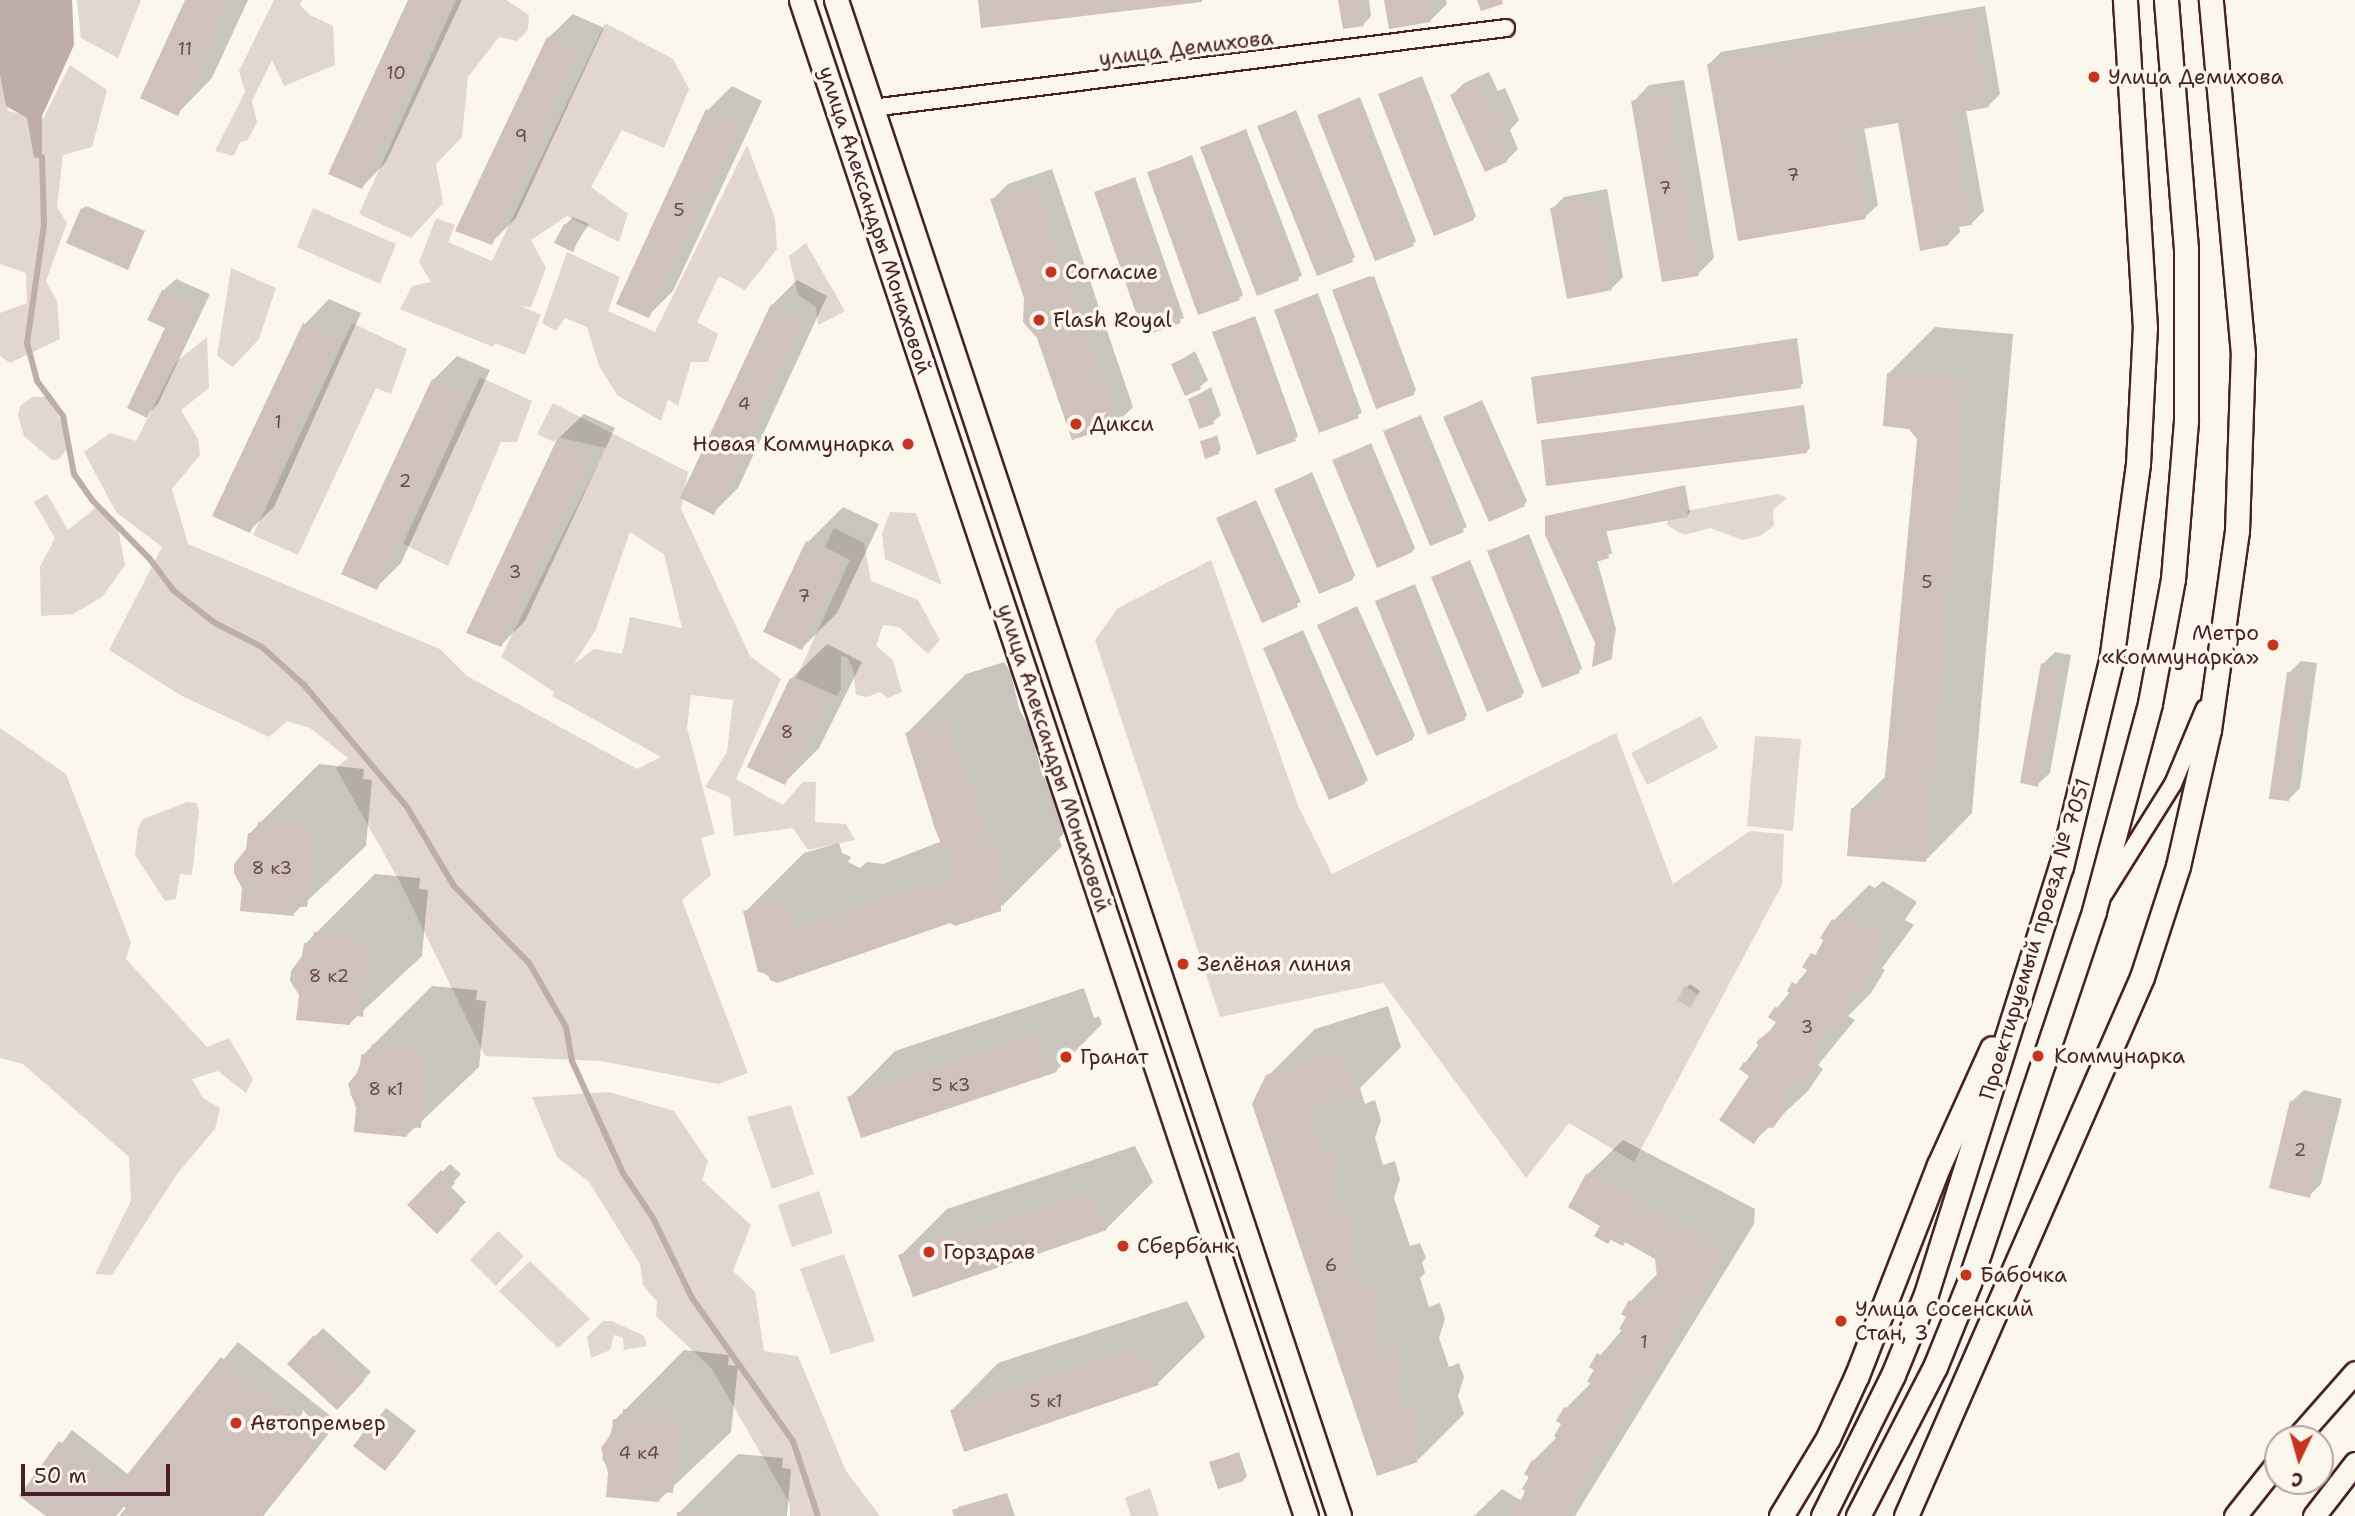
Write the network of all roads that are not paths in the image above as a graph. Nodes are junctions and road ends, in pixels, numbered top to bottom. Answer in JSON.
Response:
{"nodes":[{"id":1,"x":801,"y":0,"type":"edge"},
{"id":2,"x":836,"y":0,"type":"edge"},
{"id":3,"x":2125,"y":0,"type":"edge"},
{"id":4,"x":2166,"y":0,"type":"edge"},
{"id":5,"x":2211,"y":0,"type":"edge"},
{"id":6,"x":1506,"y":28,"type":"dead end"},
{"id":7,"x":872,"y":108,"type":"junction"},
{"id":8,"x":2221,"y":665,"type":"junction"},
{"id":9,"x":2094,"y":911,"type":"junction"},
{"id":10,"x":2024,"y":982,"type":"junction"},
{"id":11,"x":2355,"y":1372,"type":"edge"},
{"id":12,"x":2308,"y":1425,"type":"edge"},
{"id":13,"x":2355,"y":1463,"type":"edge"},
{"id":14,"x":2264,"y":1480,"type":"edge"},
{"id":15,"x":1307,"y":1516,"type":"edge"},
{"id":16,"x":1339,"y":1516,"type":"edge"},
{"id":17,"x":1781,"y":1516,"type":"edge"},
{"id":18,"x":1823,"y":1516,"type":"edge"},
{"id":19,"x":1858,"y":1516,"type":"edge"},
{"id":20,"x":1906,"y":1516,"type":"edge"},
{"id":21,"x":2235,"y":1516,"type":"edge"},
{"id":22,"x":2314,"y":1516,"type":"edge"}],
"edges":[{"from":1,"to":15,"type":"main road","name":"улица Александры Монаховой"},
{"from":2,"to":7,"type":"main road","name":"улица Александры Монаховой"},
{"from":3,"to":10,"type":"main road","name":"Проектируемый проезд № 7051"},
{"from":4,"to":9,"type":"main road","name":"Проектируемый проезд № 7051"},
{"from":5,"to":8,"type":"main road"},
{"from":6,"to":7,"type":"street","name":"улица Демихова"},
{"from":7,"to":16,"type":"main road","name":"улица Александры Монаховой"},
{"from":8,"to":9,"type":"street"},
{"from":8,"to":20,"type":"main road"},
{"from":9,"to":19,"type":"main road","name":"Проектируемый проезд № 7051"},
{"from":10,"to":17,"type":"main road"},
{"from":10,"to":18,"type":"main road","name":"Проектируемый проезд № 7051"},
{"from":11,"to":12,"type":"street"},
{"from":13,"to":22,"type":"street"},
{"from":14,"to":21,"type":"street"}]}
